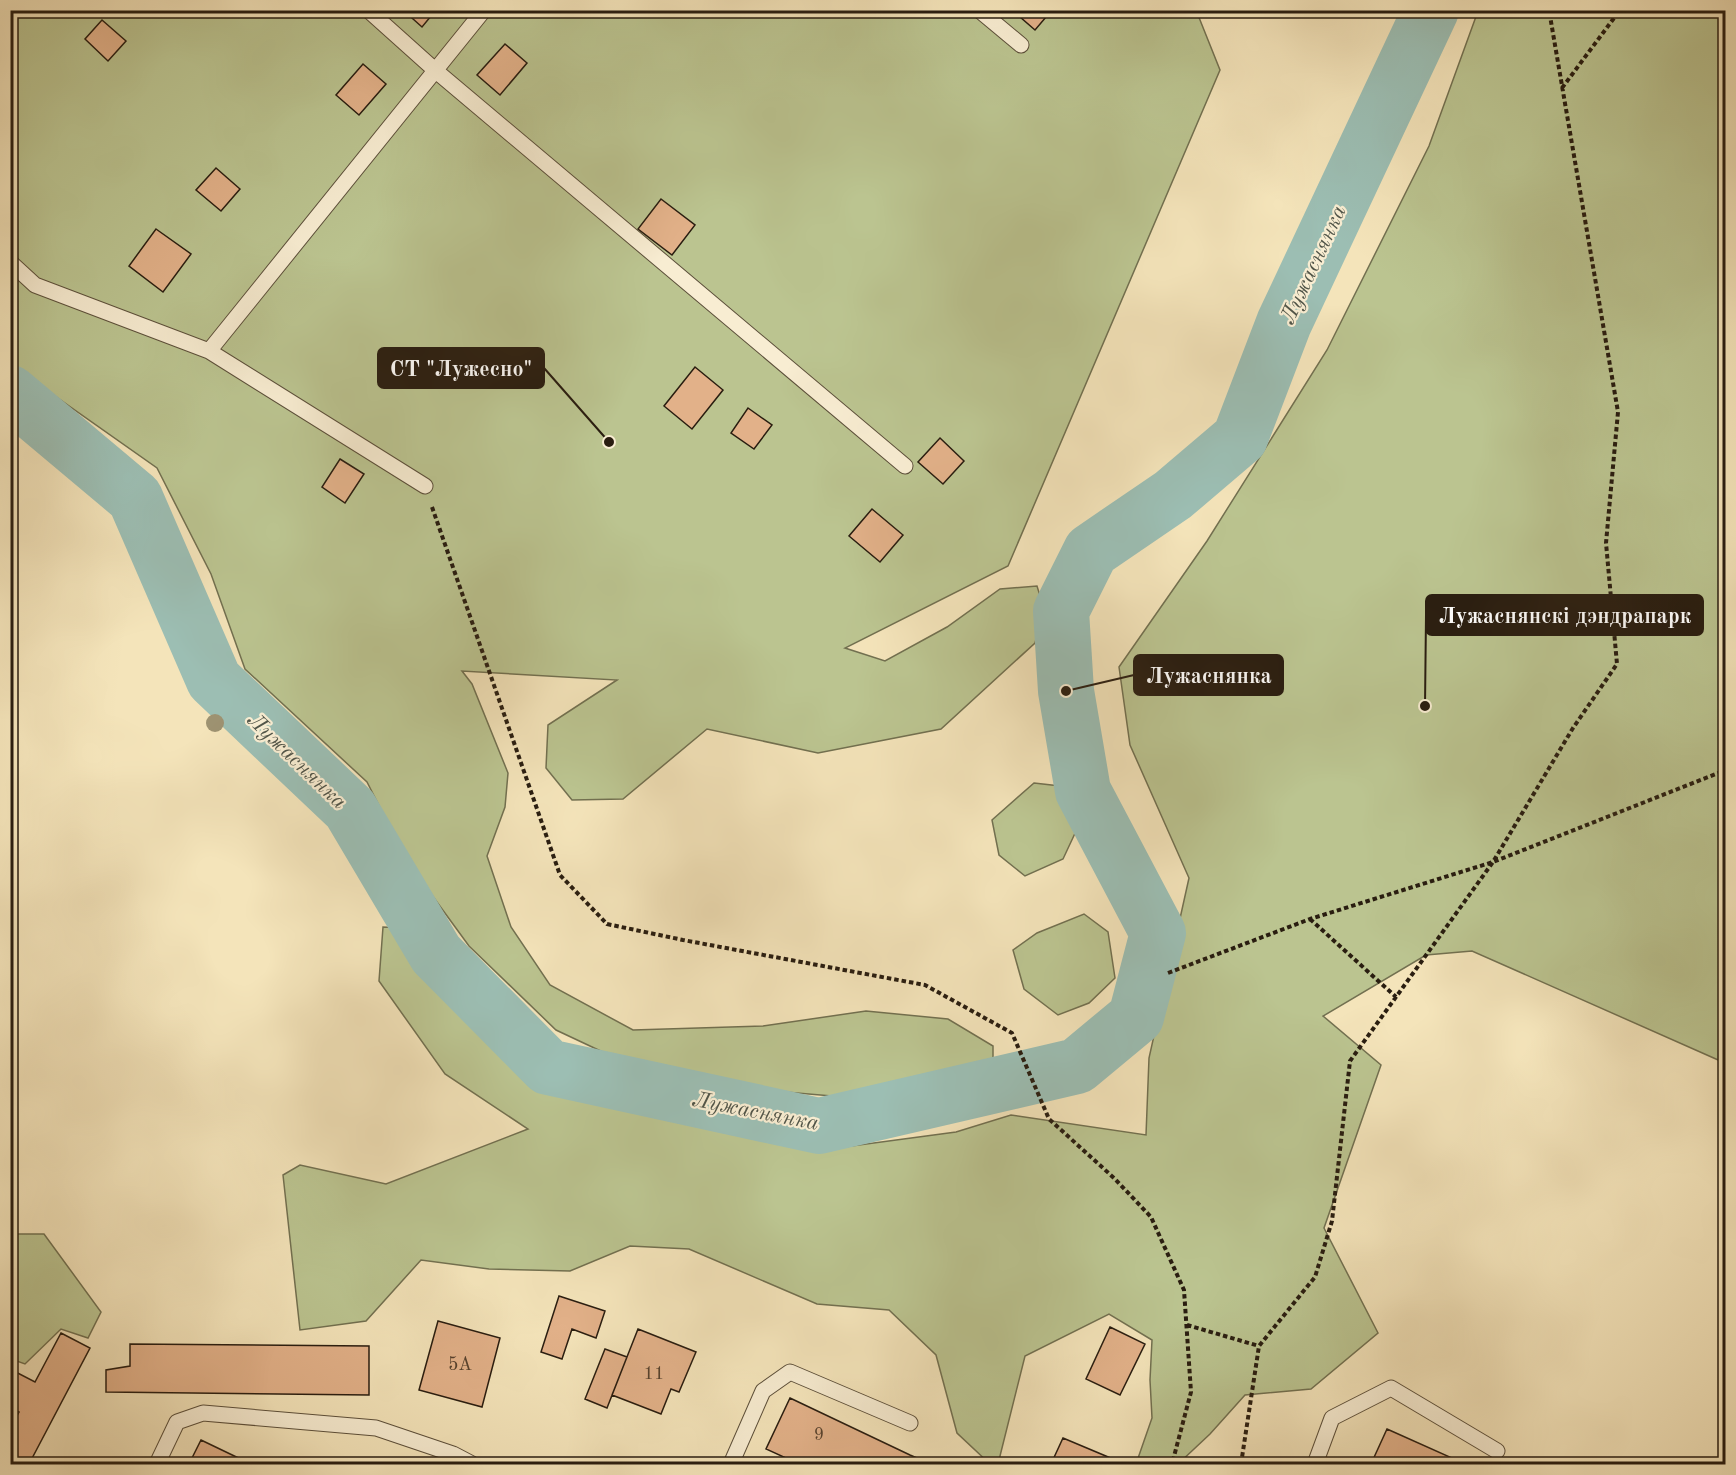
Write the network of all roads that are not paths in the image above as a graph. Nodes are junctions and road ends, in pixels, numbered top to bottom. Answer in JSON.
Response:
{"nodes":[{"id":1,"x":368,"y":10,"type":"edge"},
{"id":2,"x":484,"y":10,"type":"edge"},
{"id":3,"x":979,"y":10,"type":"edge"},
{"id":4,"x":1021,"y":45,"type":"dead end"},
{"id":5,"x":436,"y":71,"type":"junction"},
{"id":6,"x":10,"y":262,"type":"edge"},
{"id":7,"x":209,"y":351,"type":"junction"},
{"id":8,"x":905,"y":466,"type":"dead end"},
{"id":9,"x":425,"y":486,"type":"road end"},
{"id":10,"x":910,"y":1423,"type":"dead end"},
{"id":11,"x":1497,"y":1451,"type":"dead end"},
{"id":12,"x":157,"y":1464,"type":"edge"},
{"id":13,"x":472,"y":1464,"type":"edge"},
{"id":14,"x":731,"y":1464,"type":"edge"},
{"id":15,"x":1315,"y":1464,"type":"edge"}],
"edges":[{"from":1,"to":5,"type":"lane"},
{"from":2,"to":5,"type":"lane"},
{"from":3,"to":4,"type":"lane"},
{"from":5,"to":7,"type":"lane"},
{"from":5,"to":8,"type":"lane"},
{"from":6,"to":7,"type":"lane"},
{"from":7,"to":9,"type":"lane"},
{"from":10,"to":14,"type":"lane"},
{"from":11,"to":15,"type":"lane"},
{"from":12,"to":13,"type":"lane"}]}
